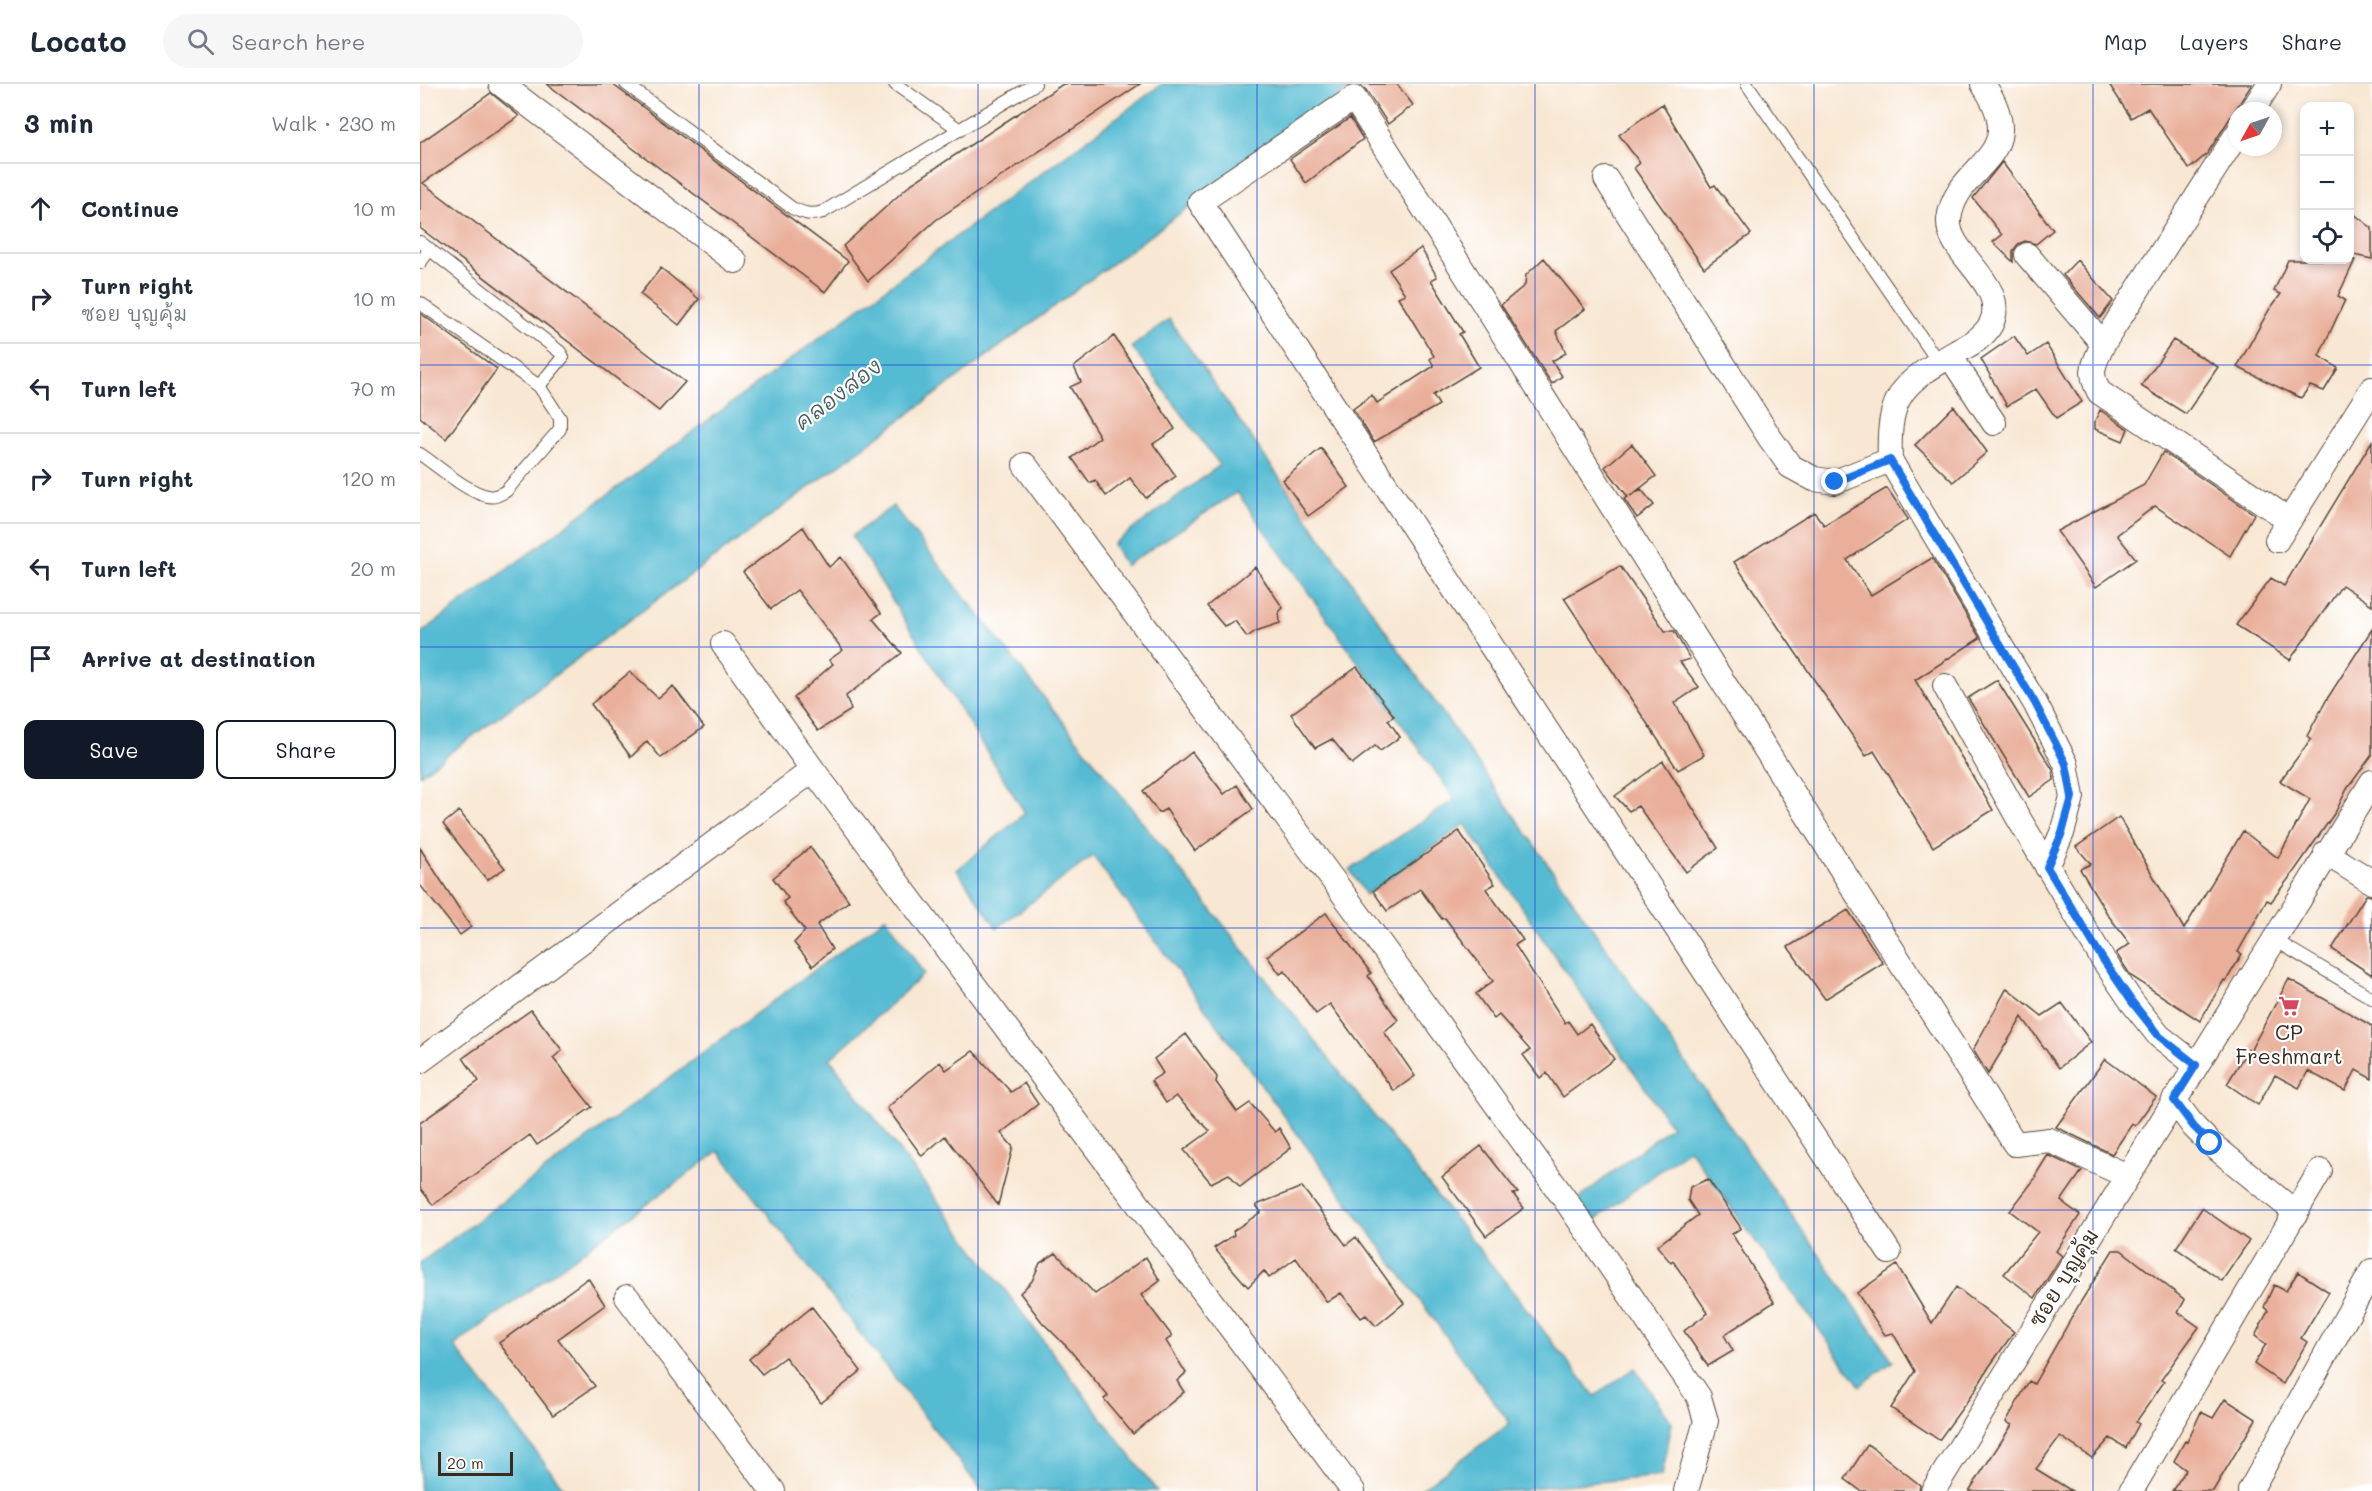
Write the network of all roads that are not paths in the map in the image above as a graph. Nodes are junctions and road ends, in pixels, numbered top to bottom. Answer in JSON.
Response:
{"nodes":[{"id":1,"x":501,"y":84,"type":"edge"},
{"id":2,"x":626,"y":84,"type":"edge"},
{"id":3,"x":895,"y":84,"type":"edge"},
{"id":4,"x":1035,"y":84,"type":"edge"},
{"id":5,"x":1747,"y":84,"type":"edge"},
{"id":6,"x":1983,"y":84,"type":"edge"},
{"id":7,"x":2269,"y":84,"type":"edge"},
{"id":8,"x":2258,"y":102,"type":"edge"},
{"id":9,"x":960,"y":130,"type":"junction"},
{"id":10,"x":2228,"y":148,"type":"edge"},
{"id":11,"x":1606,"y":179,"type":"dead end"},
{"id":12,"x":425,"y":245,"type":"edge"},
{"id":13,"x":2027,"y":255,"type":"dead end"},
{"id":14,"x":735,"y":261,"type":"dead end"},
{"id":15,"x":420,"y":263,"type":"edge"},
{"id":16,"x":420,"y":303,"type":"edge"},
{"id":17,"x":2103,"y":344,"type":"junction"},
{"id":18,"x":1944,"y":359,"type":"junction"},
{"id":19,"x":539,"y":386,"type":"junction"},
{"id":20,"x":2372,"y":389,"type":"edge"},
{"id":21,"x":1994,"y":423,"type":"dead end"},
{"id":22,"x":420,"y":454,"type":"edge"},
{"id":23,"x":1890,"y":460,"type":"junction"},
{"id":24,"x":1025,"y":465,"type":"dead end"},
{"id":25,"x":723,"y":644,"type":"dead end"},
{"id":26,"x":1945,"y":686,"type":"dead end"},
{"id":27,"x":813,"y":770,"type":"junction"},
{"id":28,"x":2372,"y":782,"type":"edge"},
{"id":29,"x":2326,"y":854,"type":"junction"},
{"id":30,"x":2047,"y":867,"type":"junction"},
{"id":31,"x":2372,"y":882,"type":"edge"},
{"id":32,"x":2273,"y":939,"type":"junction"},
{"id":33,"x":2372,"y":998,"type":"edge"},
{"id":34,"x":420,"y":1061,"type":"edge"},
{"id":35,"x":2196,"y":1065,"type":"junction"},
{"id":36,"x":2174,"y":1100,"type":"junction"},
{"id":37,"x":2320,"y":1171,"type":"dead end"},
{"id":38,"x":2127,"y":1176,"type":"junction"},
{"id":39,"x":2296,"y":1213,"type":"junction"},
{"id":40,"x":1889,"y":1252,"type":"dead end"},
{"id":41,"x":2372,"y":1271,"type":"edge"},
{"id":42,"x":627,"y":1297,"type":"dead end"},
{"id":43,"x":773,"y":1491,"type":"edge"},
{"id":44,"x":1353,"y":1491,"type":"edge"},
{"id":45,"x":1686,"y":1491,"type":"edge"},
{"id":46,"x":1934,"y":1491,"type":"edge"},
{"id":47,"x":2131,"y":1491,"type":"edge"},
{"id":48,"x":2250,"y":1491,"type":"edge"}],
"edges":[{"from":1,"to":14,"type":"street"},
{"from":2,"to":9,"type":"lane"},
{"from":3,"to":9,"type":"lane"},
{"from":4,"to":9,"type":"lane"},
{"from":5,"to":18,"type":"lane"},
{"from":6,"to":18,"type":"street"},
{"from":7,"to":8,"type":"street"},
{"from":10,"to":17,"type":"street"},
{"from":11,"to":23,"type":"street"},
{"from":12,"to":15,"type":"lane"},
{"from":12,"to":19,"type":"lane"},
{"from":13,"to":17,"type":"street"},
{"from":16,"to":19,"type":"lane"},
{"from":17,"to":20,"type":"street"},
{"from":18,"to":21,"type":"street"},
{"from":18,"to":23,"type":"street"},
{"from":19,"to":22,"type":"lane"},
{"from":23,"to":30,"type":"street"},
{"from":24,"to":45,"type":"street"},
{"from":25,"to":27,"type":"street"},
{"from":26,"to":30,"type":"street"},
{"from":27,"to":34,"type":"street"},
{"from":27,"to":44,"type":"street"},
{"from":28,"to":29,"type":"street","name":"ซอย บุญคุ้ม"},
{"from":29,"to":31,"type":"street"},
{"from":29,"to":32,"type":"street","name":"ซอย บุญคุ้ม"},
{"from":30,"to":35,"type":"street"},
{"from":32,"to":33,"type":"lane"},
{"from":32,"to":35,"type":"street","name":"ซอย บุญคุ้ม"},
{"from":35,"to":36,"type":"street","name":"ซอย บุญคุ้ม"},
{"from":36,"to":38,"type":"street","name":"ซอย บุญคุ้ม"},
{"from":36,"to":39,"type":"street"},
{"from":37,"to":39,"type":"street"},
{"from":38,"to":40,"type":"street"},
{"from":38,"to":46,"type":"street","name":"ซอย บุญคุ้ม"},
{"from":39,"to":47,"type":"street"},
{"from":41,"to":48,"type":"street"},
{"from":42,"to":43,"type":"street"}]}
